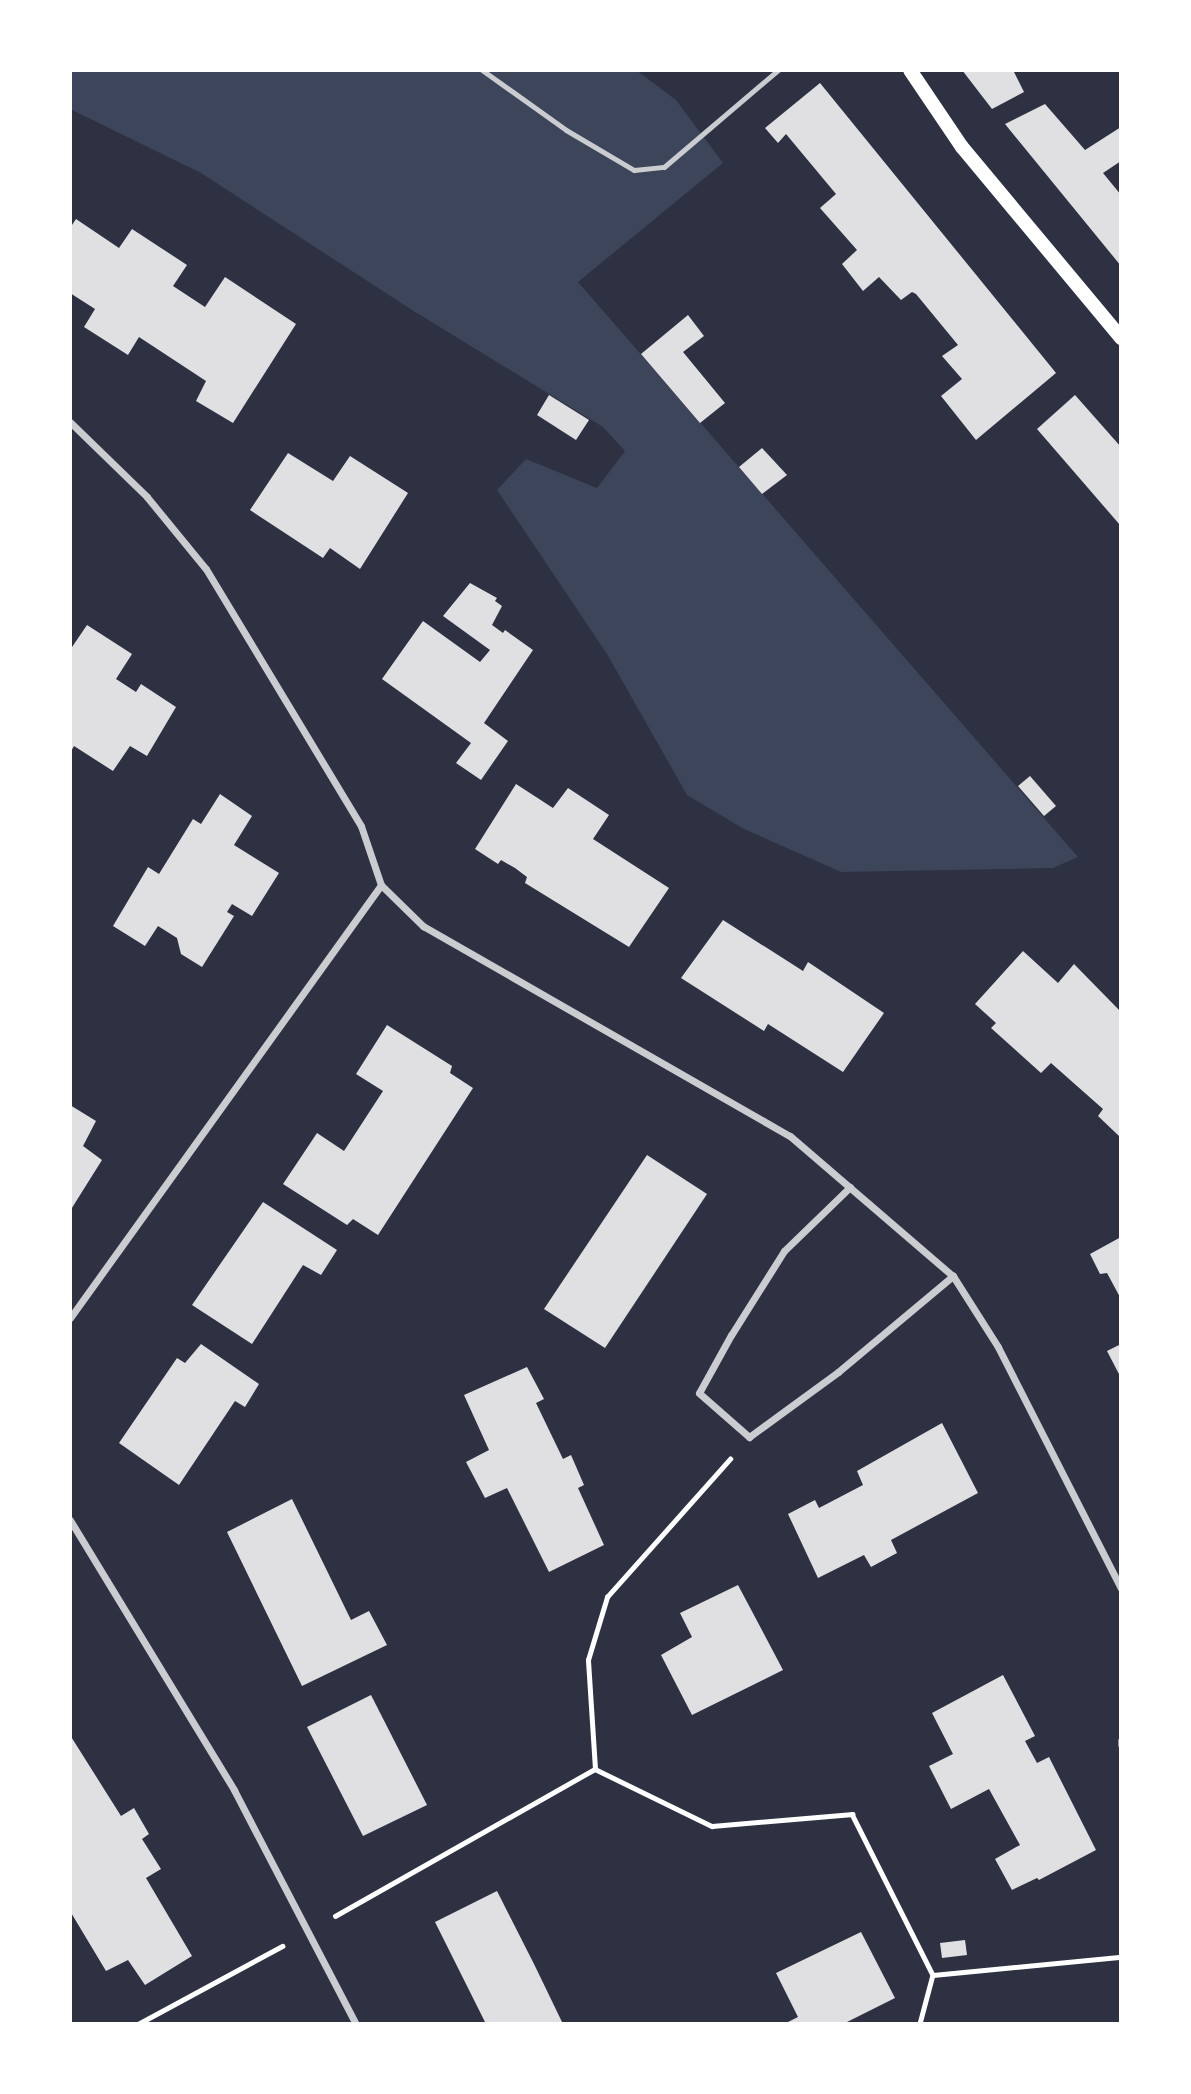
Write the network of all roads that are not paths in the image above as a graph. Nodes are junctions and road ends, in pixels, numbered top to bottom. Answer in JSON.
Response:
{"nodes":[{"id":1,"x":482,"y":70,"type":"edge"},
{"id":2,"x":778,"y":70,"type":"edge"},
{"id":3,"x":910,"y":70,"type":"edge"},
{"id":4,"x":1121,"y":338,"type":"edge"},
{"id":5,"x":70,"y":422,"type":"edge"},
{"id":6,"x":381,"y":886,"type":"junction"},
{"id":7,"x":850,"y":1187,"type":"junction"},
{"id":8,"x":953,"y":1276,"type":"junction"},
{"id":9,"x":70,"y":1318,"type":"edge"},
{"id":10,"x":70,"y":1520,"type":"edge"},
{"id":11,"x":1121,"y":1588,"type":"edge"},
{"id":12,"x":356,"y":2024,"type":"edge"}],
"edges":[{"from":1,"to":2,"type":"lane"},
{"from":3,"to":4,"type":"main road"},
{"from":5,"to":6,"type":"street"},
{"from":6,"to":7,"type":"street"},
{"from":6,"to":9,"type":"street"},
{"from":7,"to":8,"type":"street"},
{"from":7,"to":8,"type":"street"},
{"from":8,"to":11,"type":"street"},
{"from":10,"to":12,"type":"street"}]}
